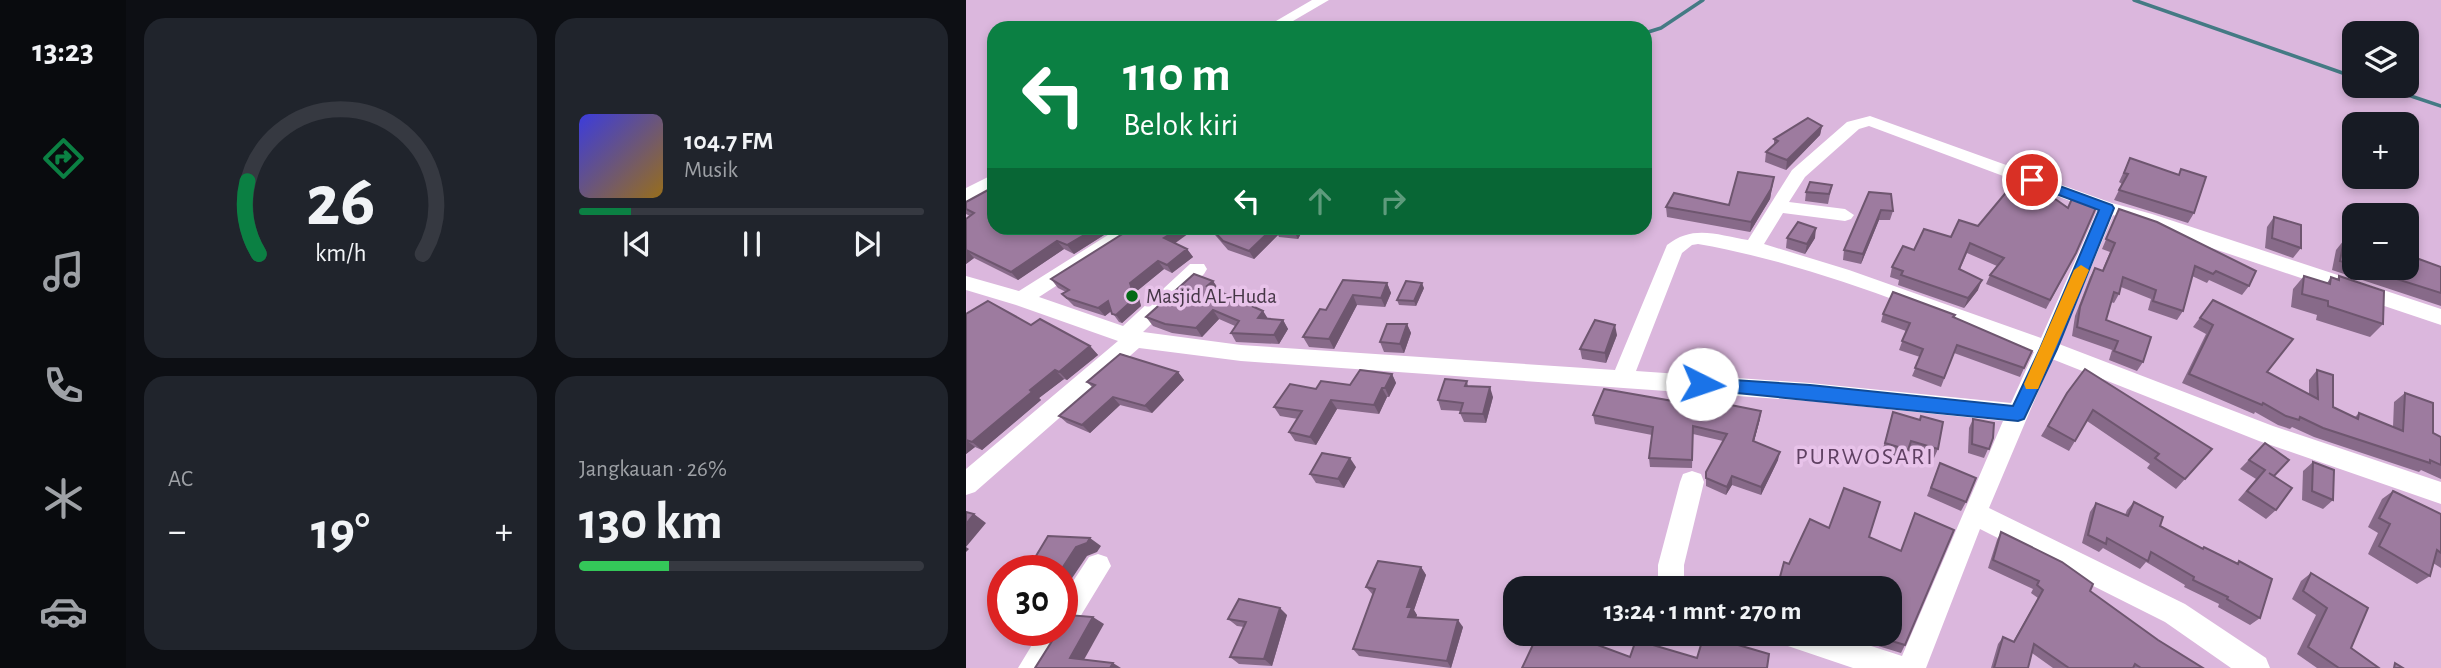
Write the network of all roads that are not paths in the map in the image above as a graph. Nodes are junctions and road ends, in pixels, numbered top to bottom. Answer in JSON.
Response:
{"nodes":[{"id":1,"x":1322,"y":0,"type":"edge"},
{"id":2,"x":1284,"y":21,"type":"edge"},
{"id":3,"x":987,"y":183,"type":"edge"},
{"id":4,"x":966,"y":196,"type":"edge"},
{"id":5,"x":1778,"y":207,"type":"junction"},
{"id":6,"x":2107,"y":208,"type":"junction"},
{"id":7,"x":1845,"y":215,"type":"dead end"},
{"id":8,"x":1121,"y":235,"type":"edge"},
{"id":9,"x":1753,"y":247,"type":"junction"},
{"id":10,"x":1197,"y":268,"type":"dead end"},
{"id":11,"x":966,"y":283,"type":"edge"},
{"id":12,"x":1022,"y":299,"type":"junction"},
{"id":13,"x":2441,"y":317,"type":"edge"},
{"id":14,"x":1130,"y":337,"type":"junction"},
{"id":15,"x":2049,"y":349,"type":"junction"},
{"id":16,"x":1622,"y":379,"type":"junction"},
{"id":17,"x":2018,"y":414,"type":"junction"},
{"id":18,"x":1692,"y":482,"type":"dead end"},
{"id":19,"x":966,"y":484,"type":"edge"},
{"id":20,"x":2441,"y":493,"type":"edge"},
{"id":21,"x":1976,"y":514,"type":"junction"},
{"id":22,"x":1098,"y":566,"type":"dead end"},
{"id":23,"x":1671,"y":576,"type":"edge"},
{"id":24,"x":1078,"y":598,"type":"edge"},
{"id":25,"x":1046,"y":646,"type":"edge"},
{"id":26,"x":1829,"y":646,"type":"edge"},
{"id":27,"x":1032,"y":668,"type":"edge"},
{"id":28,"x":1898,"y":668,"type":"edge"},
{"id":29,"x":1912,"y":668,"type":"edge"},
{"id":30,"x":2256,"y":668,"type":"edge"}],
"edges":[{"from":1,"to":2,"type":"street"},
{"from":3,"to":4,"type":"street"},
{"from":5,"to":6,"type":"street"},
{"from":5,"to":7,"type":"street"},
{"from":5,"to":9,"type":"street"},
{"from":6,"to":13,"type":"street"},
{"from":6,"to":15,"type":"street"},
{"from":8,"to":12,"type":"street"},
{"from":9,"to":15,"type":"street"},
{"from":9,"to":16,"type":"street"},
{"from":10,"to":14,"type":"street"},
{"from":11,"to":12,"type":"street"},
{"from":12,"to":14,"type":"street"},
{"from":14,"to":16,"type":"street"},
{"from":14,"to":19,"type":"street"},
{"from":15,"to":17,"type":"street"},
{"from":15,"to":20,"type":"street"},
{"from":16,"to":17,"type":"street"},
{"from":17,"to":21,"type":"street"},
{"from":18,"to":23,"type":"street"},
{"from":21,"to":29,"type":"street"},
{"from":21,"to":30,"type":"street"},
{"from":22,"to":24,"type":"street"},
{"from":25,"to":27,"type":"street"},
{"from":26,"to":28,"type":"street"}]}
